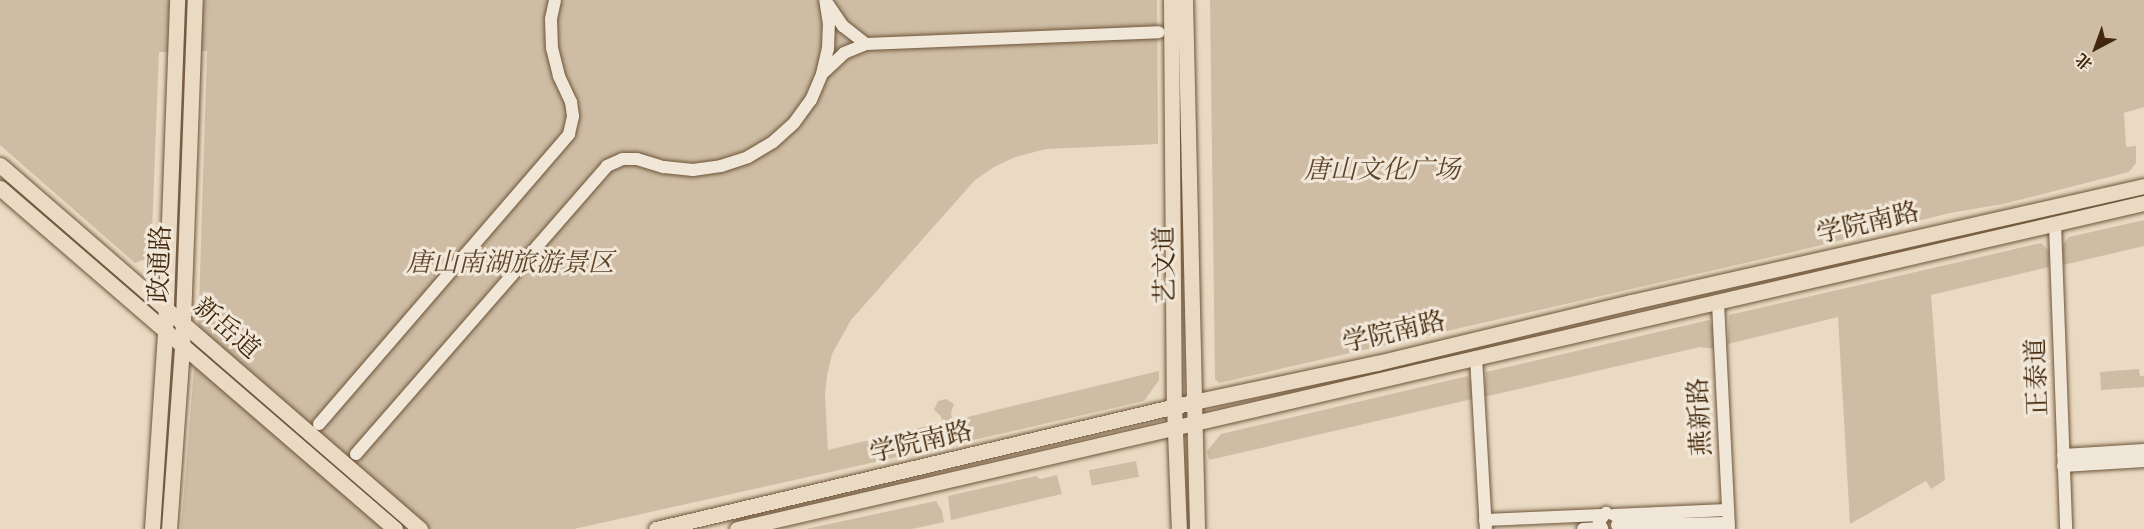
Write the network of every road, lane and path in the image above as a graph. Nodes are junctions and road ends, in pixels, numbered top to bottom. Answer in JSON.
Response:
{"nodes":[{"id":1,"x":177,"y":0,"type":"edge"},
{"id":2,"x":195,"y":0,"type":"edge"},
{"id":3,"x":555,"y":0,"type":"edge"},
{"id":4,"x":826,"y":0,"type":"edge"},
{"id":5,"x":1171,"y":0,"type":"edge"},
{"id":6,"x":1185,"y":0,"type":"edge"},
{"id":7,"x":1172,"y":29,"type":"junction"},
{"id":8,"x":866,"y":44,"type":"junction"},
{"id":9,"x":822,"y":74,"type":"junction"},
{"id":10,"x":192,"y":75,"type":"junction"},
{"id":11,"x":174,"y":77,"type":"junction"},
{"id":12,"x":5,"y":169,"type":"edge"},
{"id":13,"x":2144,"y":186,"type":"edge"},
{"id":14,"x":0,"y":187,"type":"edge"},
{"id":15,"x":2144,"y":203,"type":"edge"},
{"id":16,"x":2055,"y":224,"type":"junction"},
{"id":17,"x":1718,"y":303,"type":"junction"},
{"id":18,"x":164,"y":306,"type":"junction"},
{"id":19,"x":183,"y":325,"type":"junction"},
{"id":20,"x":165,"y":331,"type":"junction"},
{"id":21,"x":182,"y":348,"type":"junction"},
{"id":22,"x":1476,"y":357,"type":"junction"},
{"id":23,"x":1193,"y":402,"type":"junction"},
{"id":24,"x":1174,"y":407,"type":"junction"},
{"id":25,"x":1194,"y":422,"type":"junction"},
{"id":26,"x":320,"y":424,"type":"dead end"},
{"id":27,"x":1174,"y":427,"type":"junction"},
{"id":28,"x":2144,"y":450,"type":"edge"},
{"id":29,"x":356,"y":453,"type":"dead end"},
{"id":30,"x":2063,"y":460,"type":"junction"},
{"id":31,"x":2144,"y":461,"type":"edge"},
{"id":32,"x":1727,"y":510,"type":"junction"},
{"id":33,"x":1601,"y":515,"type":"junction"},
{"id":34,"x":1615,"y":523,"type":"edge"},
{"id":35,"x":1486,"y":525,"type":"edge"},
{"id":36,"x":1729,"y":526,"type":"edge"},
{"id":37,"x":152,"y":529,"type":"edge"},
{"id":38,"x":169,"y":529,"type":"edge"},
{"id":39,"x":395,"y":529,"type":"edge"},
{"id":40,"x":420,"y":529,"type":"edge"},
{"id":41,"x":656,"y":529,"type":"edge"},
{"id":42,"x":740,"y":529,"type":"edge"},
{"id":43,"x":1179,"y":529,"type":"edge"},
{"id":44,"x":1197,"y":529,"type":"edge"},
{"id":45,"x":1583,"y":529,"type":"edge"},
{"id":46,"x":1602,"y":529,"type":"edge"},
{"id":47,"x":2066,"y":529,"type":"edge"}],
"edges":[{"from":1,"to":11,"type":"main road","name":"政通路"},
{"from":2,"to":10,"type":"main road","name":"政通路"},
{"from":3,"to":26,"type":"street"},
{"from":4,"to":8,"type":"street"},
{"from":4,"to":9,"type":"street"},
{"from":5,"to":7,"type":"main road","name":"艺文道"},
{"from":6,"to":7,"type":"main road","name":"艺文道"},
{"from":7,"to":8,"type":"street"},
{"from":7,"to":23,"type":"main road","name":"艺文道"},
{"from":7,"to":24,"type":"main road","name":"艺文道"},
{"from":8,"to":9,"type":"street"},
{"from":9,"to":29,"type":"street"},
{"from":10,"to":11,"type":"main road"},
{"from":10,"to":19,"type":"main road","name":"政通路"},
{"from":11,"to":18,"type":"main road","name":"政通路"},
{"from":12,"to":14,"type":"street"},
{"from":12,"to":18,"type":"main road","name":"新岳道"},
{"from":13,"to":23,"type":"main road","name":"学院南路"},
{"from":14,"to":20,"type":"main road","name":"新岳道"},
{"from":15,"to":16,"type":"main road","name":"学院南路"},
{"from":16,"to":17,"type":"main road","name":"学院南路"},
{"from":16,"to":30,"type":"street","name":"正泰道"},
{"from":17,"to":22,"type":"main road","name":"学院南路"},
{"from":17,"to":32,"type":"street","name":"燕新路"},
{"from":18,"to":19,"type":"main road","name":"新岳道"},
{"from":18,"to":20,"type":"main road","name":"政通路"},
{"from":19,"to":21,"type":"main road","name":"政通路"},
{"from":19,"to":40,"type":"main road","name":"新岳道"},
{"from":20,"to":21,"type":"main road","name":"新岳道"},
{"from":20,"to":37,"type":"main road","name":"政通路"},
{"from":21,"to":38,"type":"main road","name":"政通路"},
{"from":21,"to":39,"type":"main road","name":"新岳道"},
{"from":22,"to":25,"type":"main road","name":"学院南路"},
{"from":22,"to":35,"type":"street"},
{"from":23,"to":24,"type":"main road","name":"学院南路"},
{"from":23,"to":25,"type":"main road","name":"艺文道"},
{"from":24,"to":27,"type":"main road","name":"艺文道"},
{"from":24,"to":41,"type":"main road","name":"学院南路"},
{"from":25,"to":27,"type":"main road","name":"学院南路"},
{"from":25,"to":44,"type":"main road","name":"艺文道"},
{"from":27,"to":42,"type":"main road","name":"学院南路"},
{"from":27,"to":43,"type":"main road","name":"艺文道"},
{"from":28,"to":30,"type":"street"},
{"from":30,"to":31,"type":"street"},
{"from":30,"to":47,"type":"street","name":"正泰道"},
{"from":32,"to":34,"type":"street"},
{"from":32,"to":36,"type":"street","name":"燕新路"},
{"from":33,"to":34,"type":"street"},
{"from":33,"to":35,"type":"street"},
{"from":33,"to":46,"type":"street"},
{"from":34,"to":36,"type":"street"},
{"from":45,"to":46,"type":"street"}]}
